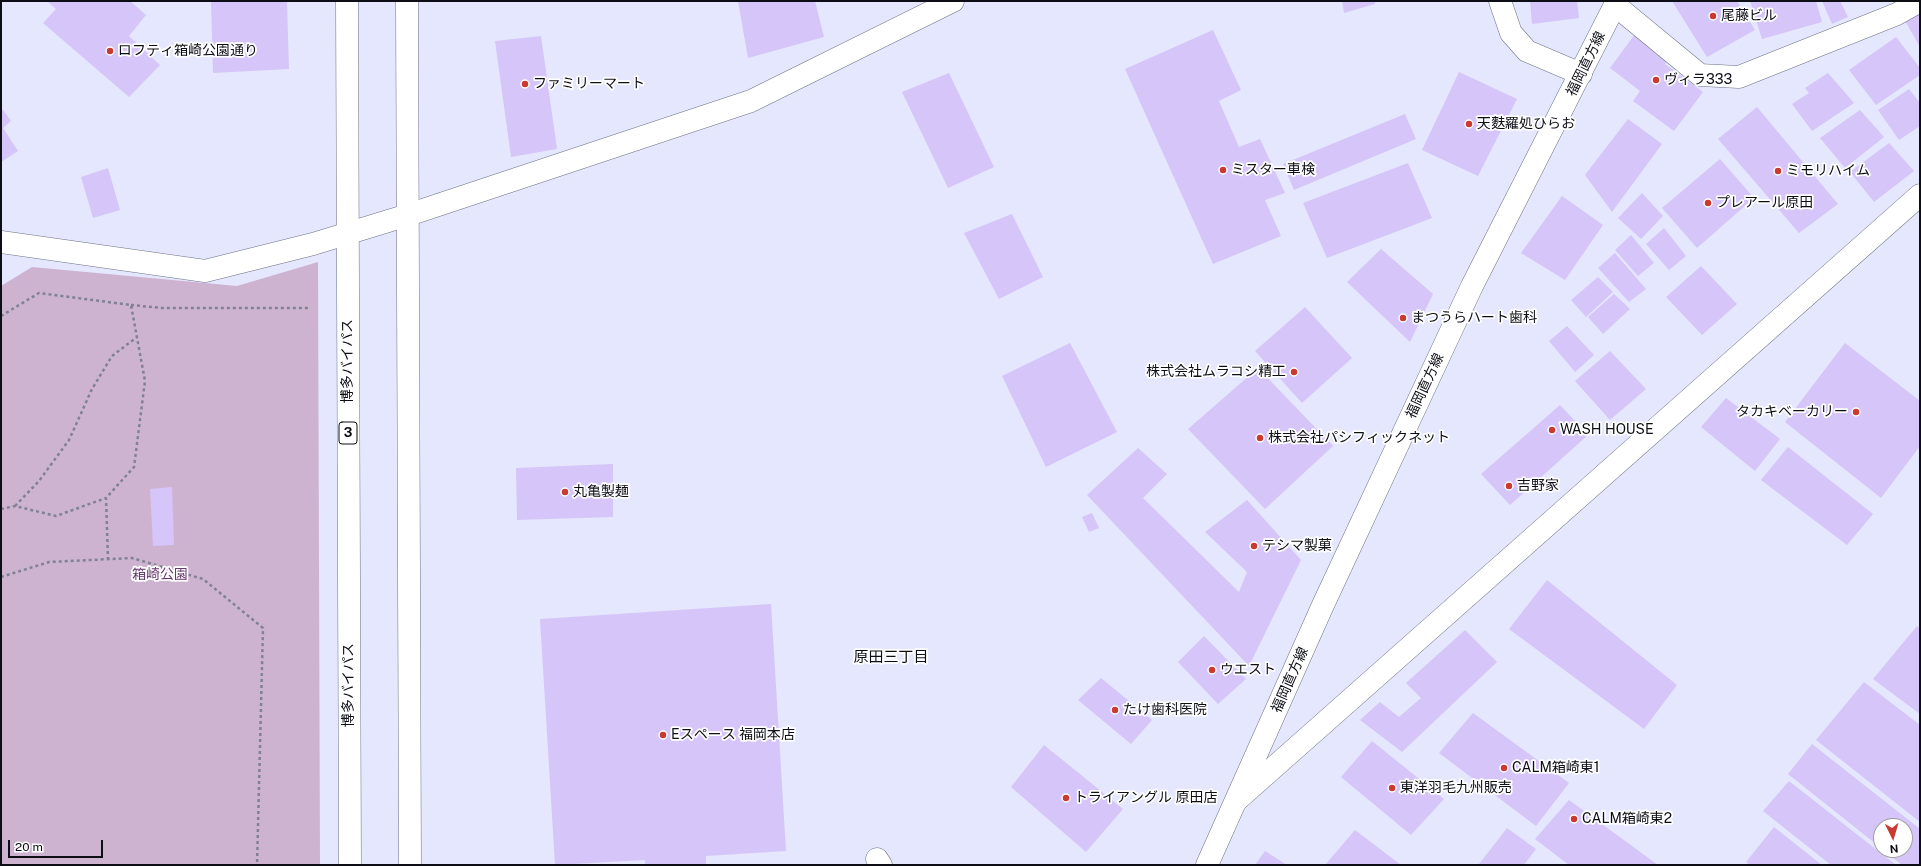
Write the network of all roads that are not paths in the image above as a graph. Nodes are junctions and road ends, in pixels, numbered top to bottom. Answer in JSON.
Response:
{"nodes":[{"id":1,"x":347,"y":1,"type":"edge"},
{"id":2,"x":407,"y":1,"type":"edge"},
{"id":3,"x":952,"y":1,"type":"edge"},
{"id":4,"x":1500,"y":1,"type":"edge"},
{"id":5,"x":1920,"y":1,"type":"edge"},
{"id":6,"x":1616,"y":3,"type":"edge"},
{"id":7,"x":1581,"y":74,"type":"junction"},
{"id":8,"x":1920,"y":195,"type":"edge"},
{"id":9,"x":408,"y":215,"type":"junction"},
{"id":10,"x":347,"y":233,"type":"junction"},
{"id":11,"x":1,"y":242,"type":"edge"},
{"id":12,"x":1237,"y":800,"type":"junction"},
{"id":13,"x":350,"y":865,"type":"edge"},
{"id":14,"x":410,"y":865,"type":"edge"},
{"id":15,"x":1207,"y":865,"type":"edge"}],
"edges":[{"from":1,"to":10,"type":"main road","name":"博多バイパス","number":"3"},
{"from":2,"to":9,"type":"main road"},
{"from":3,"to":9,"type":"main road"},
{"from":4,"to":7,"type":"main road"},
{"from":5,"to":6,"type":"main road"},
{"from":6,"to":7,"type":"main road","name":"福岡直方線"},
{"from":7,"to":12,"type":"main road","name":"福岡直方線"},
{"from":8,"to":12,"type":"main road"},
{"from":9,"to":10,"type":"main road"},
{"from":9,"to":14,"type":"main road"},
{"from":10,"to":11,"type":"main road"},
{"from":10,"to":13,"type":"main road","name":"博多バイパス","number":"3"},
{"from":12,"to":15,"type":"main road","name":"福岡直方線"}]}
